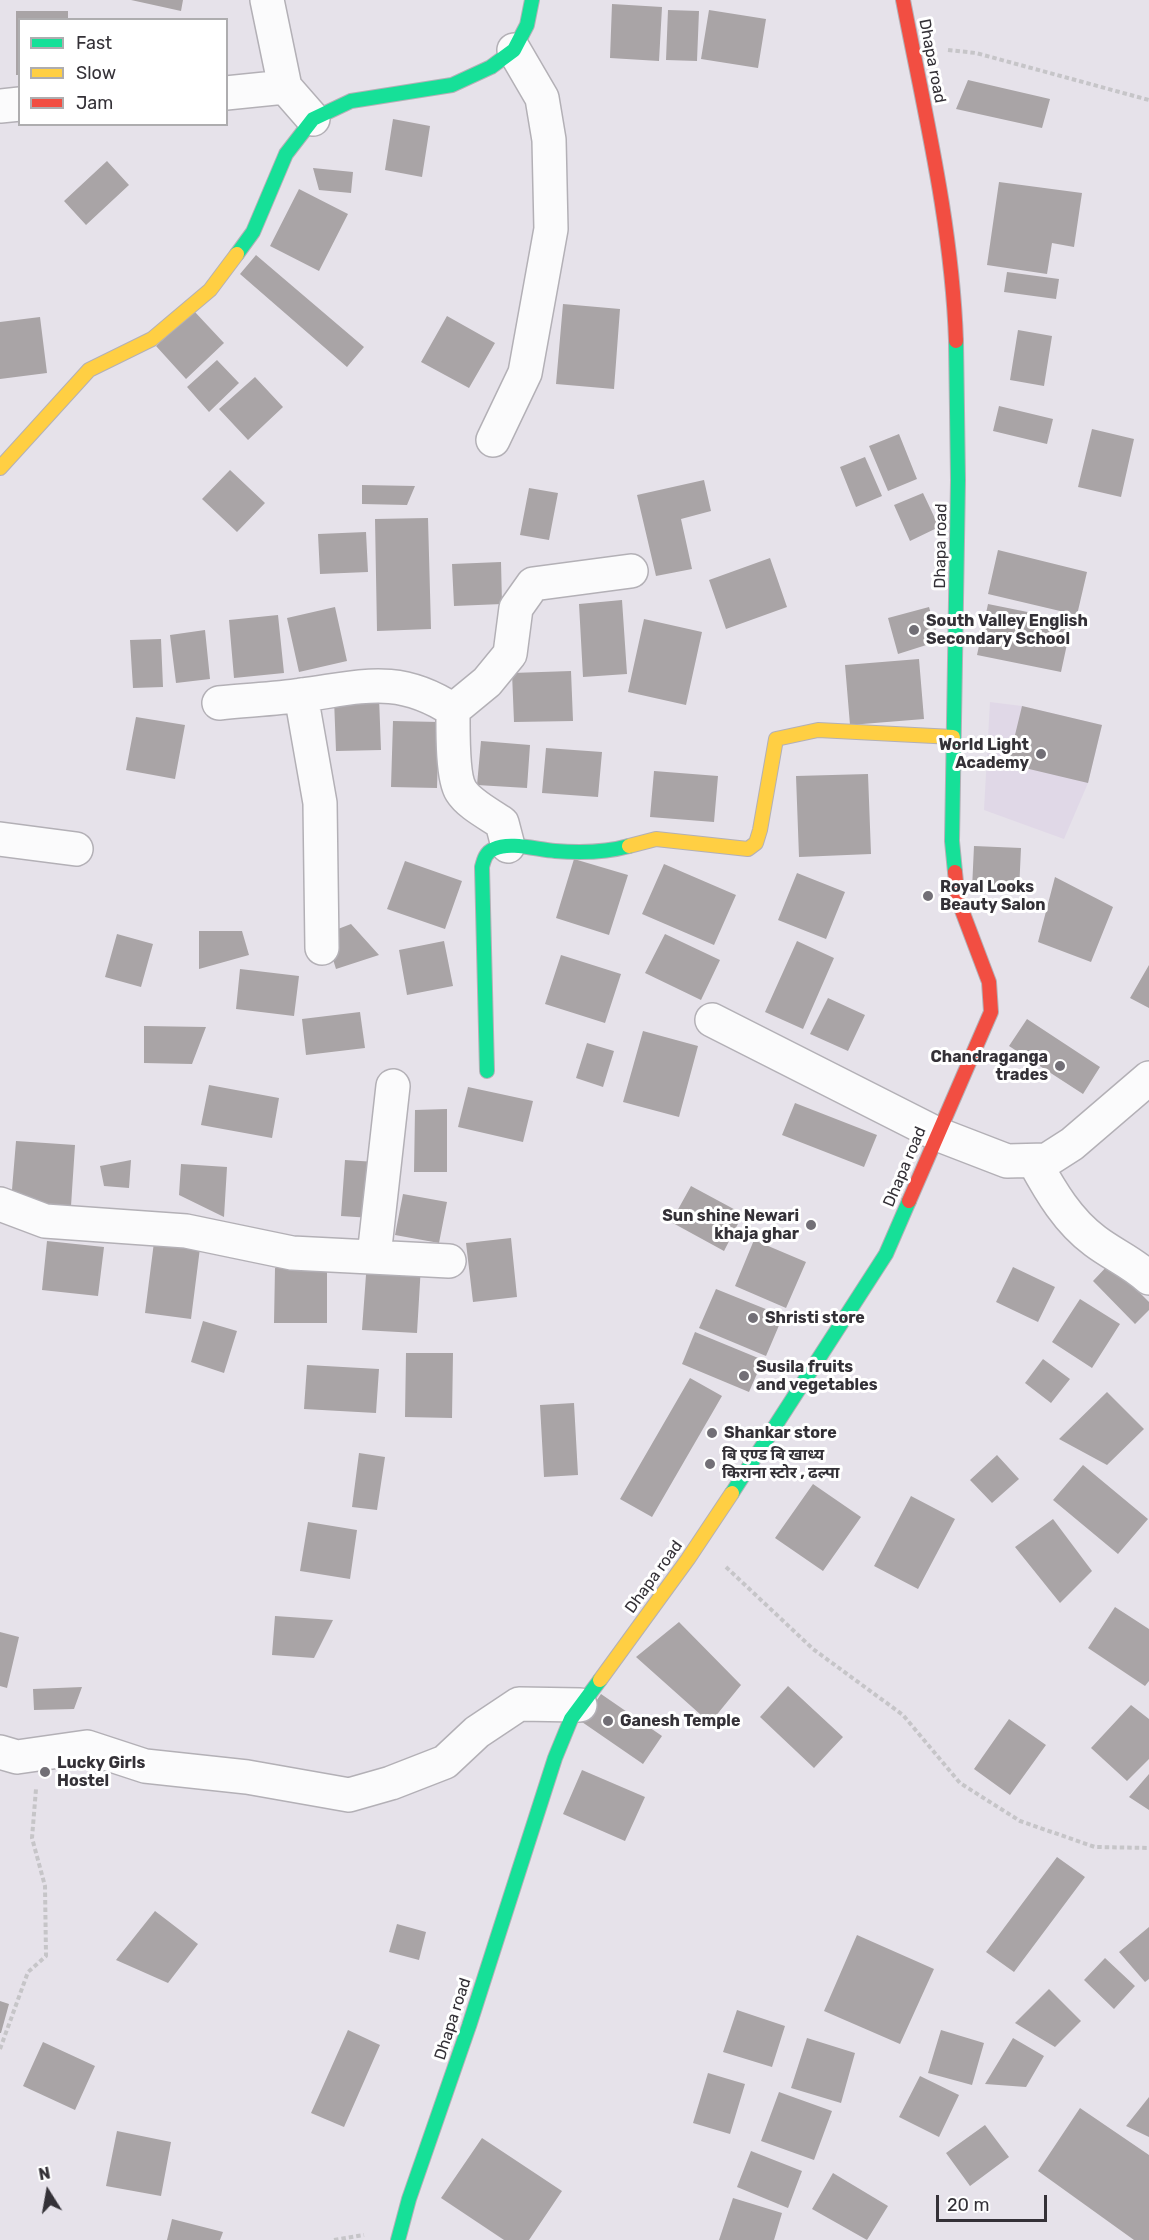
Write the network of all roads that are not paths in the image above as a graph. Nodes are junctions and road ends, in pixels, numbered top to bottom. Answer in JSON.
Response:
{"nodes":[{"id":1,"x":267,"y":0,"type":"edge"},
{"id":2,"x":532,"y":0,"type":"edge"},
{"id":3,"x":903,"y":0,"type":"edge"},
{"id":4,"x":514,"y":50,"type":"junction"},
{"id":5,"x":285,"y":87,"type":"junction"},
{"id":6,"x":228,"y":93,"type":"edge"},
{"id":7,"x":18,"y":104,"type":"edge"},
{"id":8,"x":0,"y":106,"type":"edge"},
{"id":9,"x":313,"y":119,"type":"junction"},
{"id":10,"x":493,"y":440,"type":"dead end"},
{"id":11,"x":0,"y":468,"type":"edge"},
{"id":12,"x":631,"y":571,"type":"dead end"},
{"id":13,"x":301,"y":695,"type":"junction"},
{"id":14,"x":219,"y":703,"type":"dead end"},
{"id":15,"x":453,"y":710,"type":"junction"},
{"id":16,"x":953,"y":737,"type":"junction"},
{"id":17,"x":0,"y":839,"type":"edge"},
{"id":18,"x":508,"y":846,"type":"junction"},
{"id":19,"x":76,"y":849,"type":"dead end"},
{"id":20,"x":322,"y":948,"type":"dead end"},
{"id":21,"x":712,"y":1020,"type":"dead end"},
{"id":22,"x":487,"y":1071,"type":"dead end"},
{"id":23,"x":1149,"y":1078,"type":"edge"},
{"id":24,"x":393,"y":1086,"type":"dead end"},
{"id":25,"x":937,"y":1134,"type":"junction"},
{"id":26,"x":1035,"y":1163,"type":"junction"},
{"id":27,"x":0,"y":1204,"type":"edge"},
{"id":28,"x":375,"y":1256,"type":"junction"},
{"id":29,"x":449,"y":1261,"type":"dead end"},
{"id":30,"x":1149,"y":1278,"type":"edge"},
{"id":31,"x":580,"y":1705,"type":"junction"},
{"id":32,"x":0,"y":1752,"type":"edge"},
{"id":33,"x":398,"y":2240,"type":"edge"}],
"edges":[{"from":1,"to":5,"type":"street"},
{"from":2,"to":4,"type":"street"},
{"from":3,"to":16,"type":"street","name":"Dhapa road"},
{"from":4,"to":9,"type":"street"},
{"from":4,"to":10,"type":"street"},
{"from":5,"to":6,"type":"street"},
{"from":5,"to":9,"type":"street"},
{"from":7,"to":8,"type":"street"},
{"from":9,"to":11,"type":"street"},
{"from":12,"to":15,"type":"street"},
{"from":13,"to":14,"type":"street"},
{"from":13,"to":15,"type":"street"},
{"from":13,"to":20,"type":"street"},
{"from":15,"to":18,"type":"street"},
{"from":16,"to":18,"type":"street"},
{"from":16,"to":25,"type":"street","name":"Dhapa road"},
{"from":17,"to":19,"type":"street"},
{"from":18,"to":22,"type":"street"},
{"from":21,"to":25,"type":"street"},
{"from":23,"to":26,"type":"street"},
{"from":24,"to":28,"type":"street"},
{"from":25,"to":26,"type":"street"},
{"from":25,"to":31,"type":"street","name":"Dhapa road"},
{"from":26,"to":30,"type":"street"},
{"from":27,"to":28,"type":"street"},
{"from":28,"to":29,"type":"street"},
{"from":31,"to":32,"type":"street"},
{"from":31,"to":33,"type":"street","name":"Dhapa road"}]}
